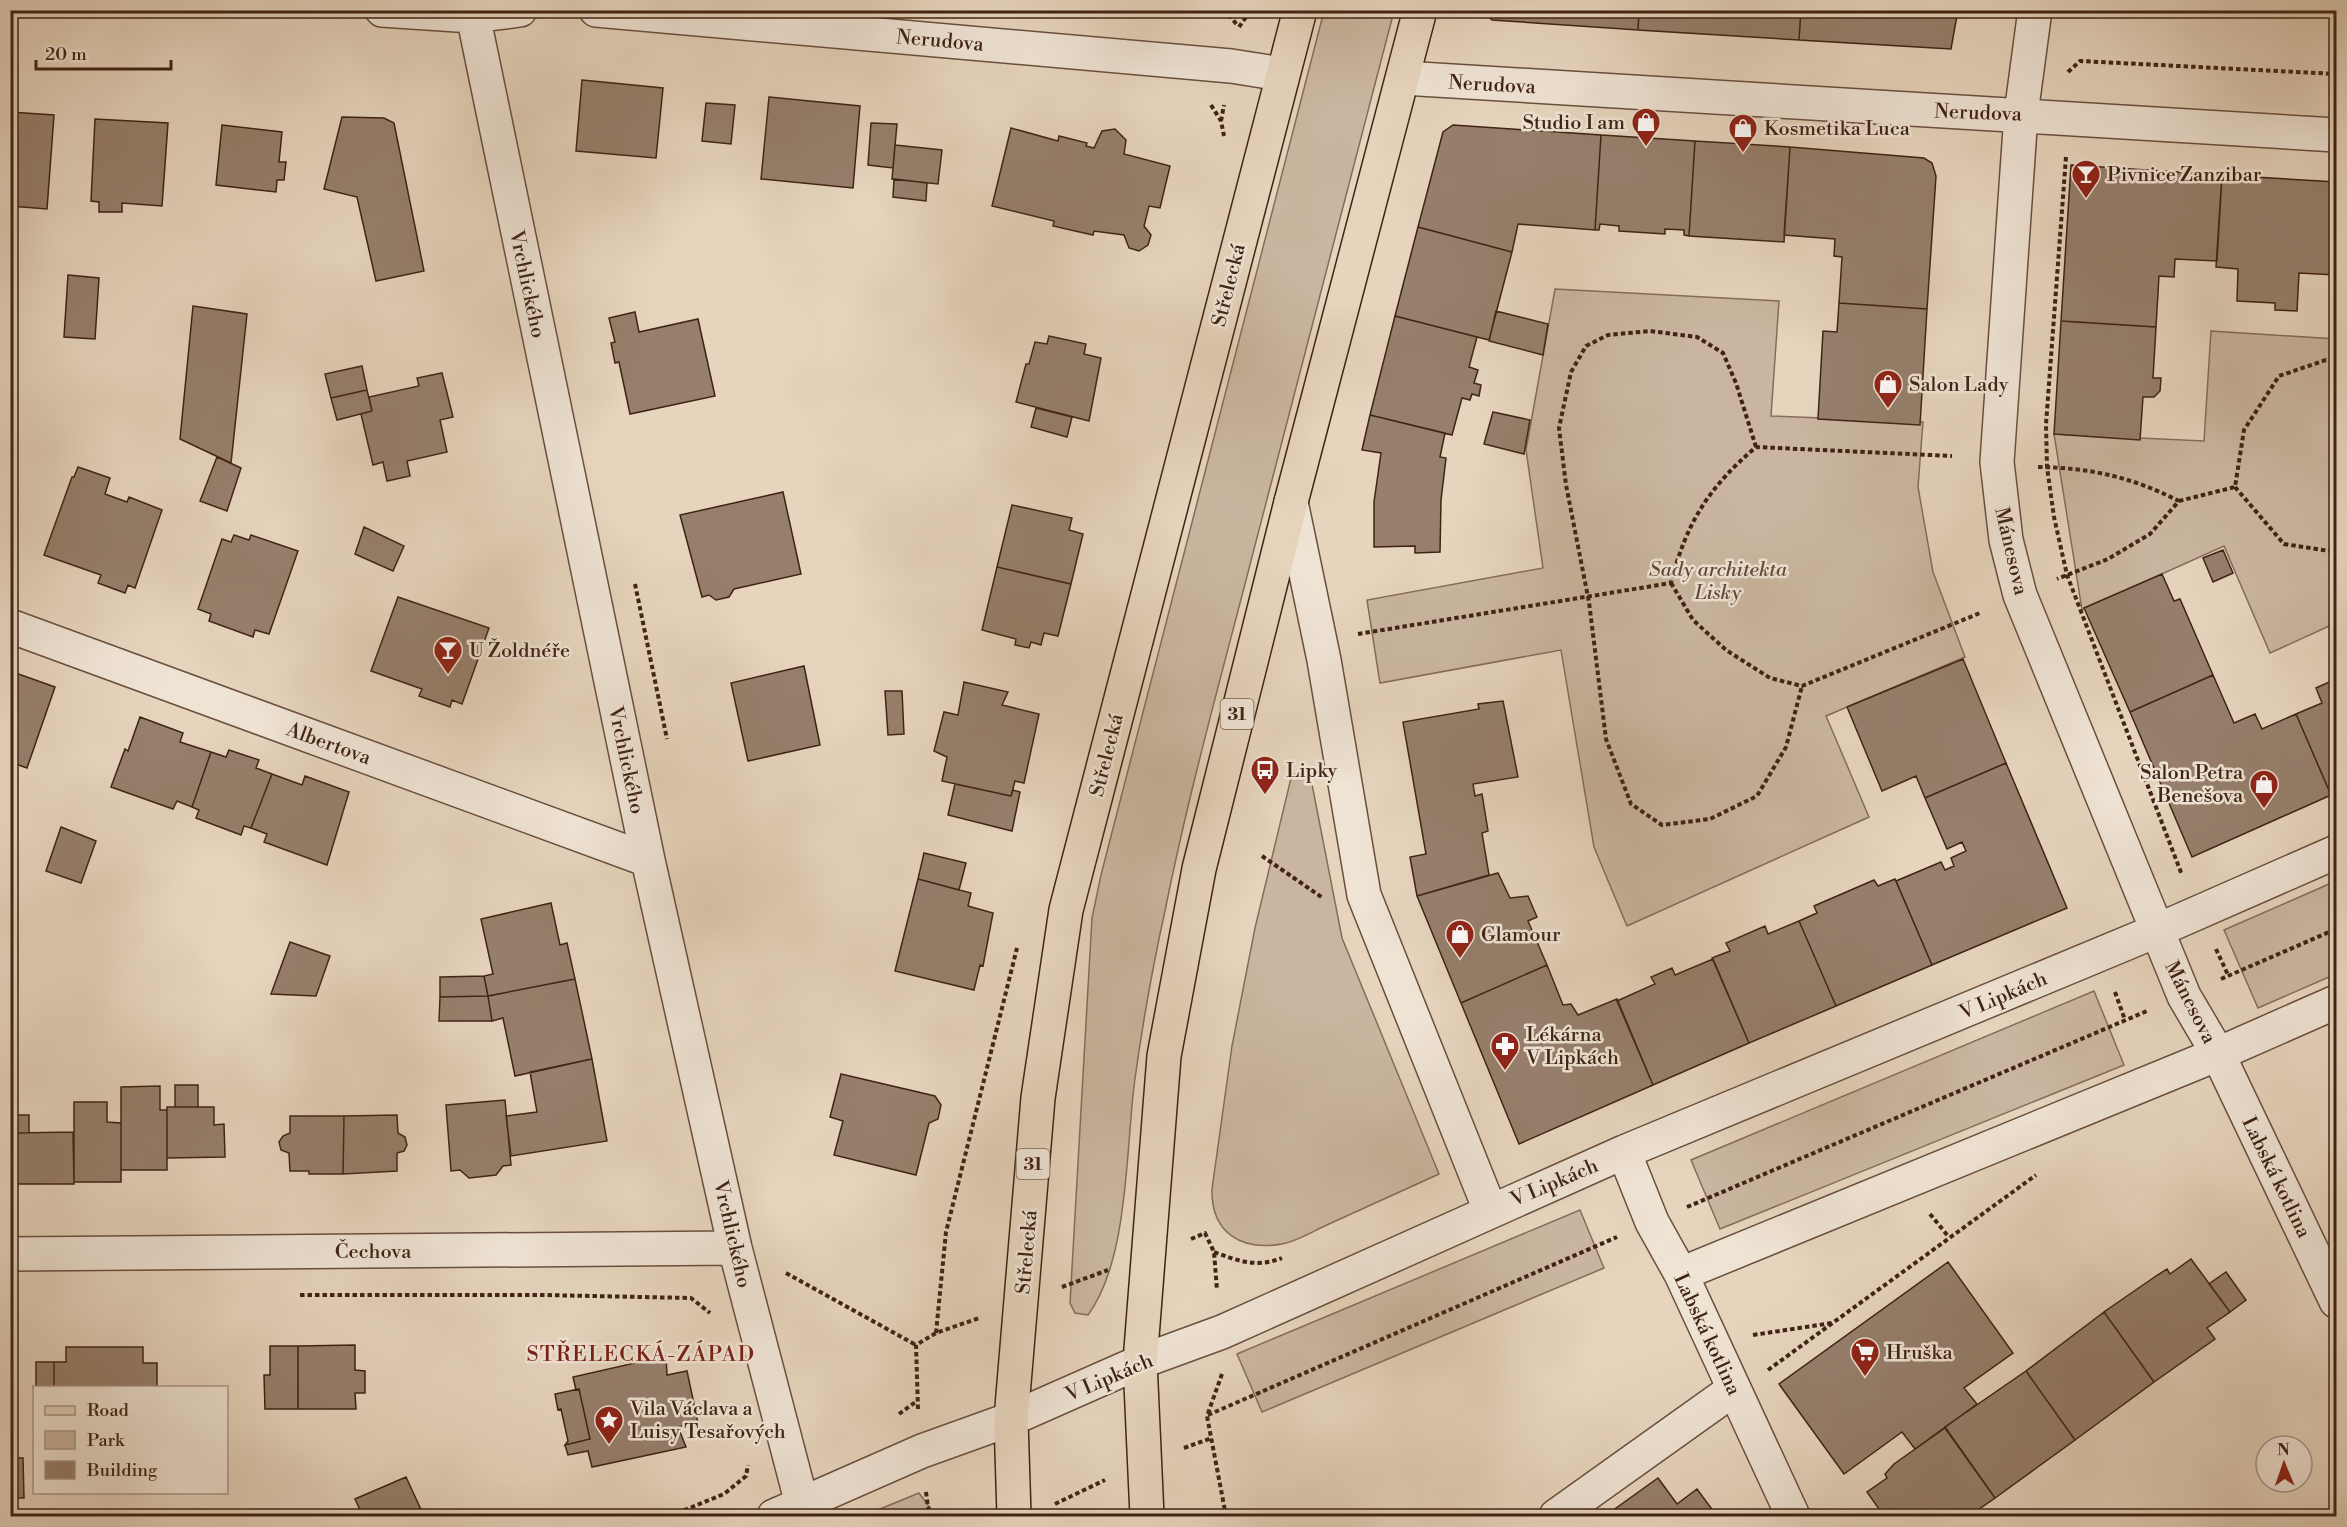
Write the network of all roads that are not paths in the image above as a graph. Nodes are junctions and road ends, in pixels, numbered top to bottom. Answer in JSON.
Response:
{"nodes":[{"id":1,"x":382,"y":10,"type":"edge"},
{"id":2,"x":520,"y":10,"type":"edge"},
{"id":3,"x":596,"y":10,"type":"edge"},
{"id":4,"x":1300,"y":10,"type":"edge"},
{"id":5,"x":1420,"y":10,"type":"edge"},
{"id":6,"x":2035,"y":10,"type":"edge"},
{"id":7,"x":472,"y":13,"type":"edge"},
{"id":8,"x":1282,"y":74,"type":"junction"},
{"id":9,"x":1403,"y":78,"type":"junction"},
{"id":10,"x":2020,"y":114,"type":"junction"},
{"id":11,"x":2337,"y":135,"type":"edge"},
{"id":12,"x":1291,"y":502,"type":"junction"},
{"id":13,"x":10,"y":626,"type":"edge"},
{"id":14,"x":2337,"y":852,"type":"edge"},
{"id":15,"x":648,"y":860,"type":"junction"},
{"id":16,"x":2156,"y":931,"type":"junction"},
{"id":17,"x":2337,"y":1002,"type":"edge"},
{"id":18,"x":2218,"y":1054,"type":"junction"},
{"id":19,"x":1624,"y":1152,"type":"junction"},
{"id":20,"x":1490,"y":1210,"type":"junction"},
{"id":21,"x":735,"y":1248,"type":"junction"},
{"id":22,"x":10,"y":1254,"type":"edge"},
{"id":23,"x":1681,"y":1274,"type":"junction"},
{"id":24,"x":2334,"y":1289,"type":"edge"},
{"id":25,"x":1140,"y":1362,"type":"junction"},
{"id":26,"x":1734,"y":1389,"type":"junction"},
{"id":27,"x":1011,"y":1419,"type":"junction"},
{"id":28,"x":788,"y":1510,"type":"edge"},
{"id":29,"x":1014,"y":1516,"type":"edge"},
{"id":30,"x":1147,"y":1516,"type":"edge"},
{"id":31,"x":1556,"y":1516,"type":"edge"},
{"id":32,"x":1793,"y":1516,"type":"edge"}],
"edges":[{"from":1,"to":7,"type":"street"},
{"from":2,"to":7,"type":"street"},
{"from":3,"to":8,"type":"street","name":"Nerudova"},
{"from":4,"to":8,"type":"main road","name":"Střelecká","number":"31"},
{"from":5,"to":9,"type":"main road","number":"31"},
{"from":6,"to":10,"type":"street","name":"Mánesova"},
{"from":7,"to":15,"type":"street","name":"Vrchlického"},
{"from":8,"to":27,"type":"main road","name":"Střelecká","number":"31"},
{"from":9,"to":10,"type":"street","name":"Nerudova"},
{"from":9,"to":12,"type":"main road","number":"31"},
{"from":10,"to":11,"type":"street","name":"Nerudova"},
{"from":10,"to":16,"type":"street","name":"Mánesova"},
{"from":12,"to":20,"type":"street"},
{"from":12,"to":25,"type":"main road","number":"31"},
{"from":13,"to":15,"type":"street","name":"Albertova"},
{"from":14,"to":16,"type":"street","name":"V Lipkách"},
{"from":15,"to":21,"type":"street","name":"Vrchlického"},
{"from":16,"to":18,"type":"street","name":"Mánesova"},
{"from":16,"to":19,"type":"street","name":"V Lipkách"},
{"from":17,"to":18,"type":"street"},
{"from":18,"to":23,"type":"street"},
{"from":18,"to":24,"type":"street","name":"Labská kotlina"},
{"from":19,"to":20,"type":"street","name":"V Lipkách"},
{"from":19,"to":23,"type":"street","name":"Labská kotlina"},
{"from":20,"to":25,"type":"street","name":"V Lipkách"},
{"from":21,"to":22,"type":"street","name":"Čechova"},
{"from":21,"to":28,"type":"street","name":"Vrchlického"},
{"from":23,"to":26,"type":"street","name":"Labská kotlina"},
{"from":25,"to":27,"type":"street","name":"V Lipkách"},
{"from":25,"to":30,"type":"main road","number":"31"},
{"from":26,"to":31,"type":"street"},
{"from":26,"to":32,"type":"street","name":"Labská kotlina"},
{"from":27,"to":28,"type":"street","name":"V Lipkách"},
{"from":27,"to":29,"type":"main road","name":"Střelecká","number":"31"}]}
